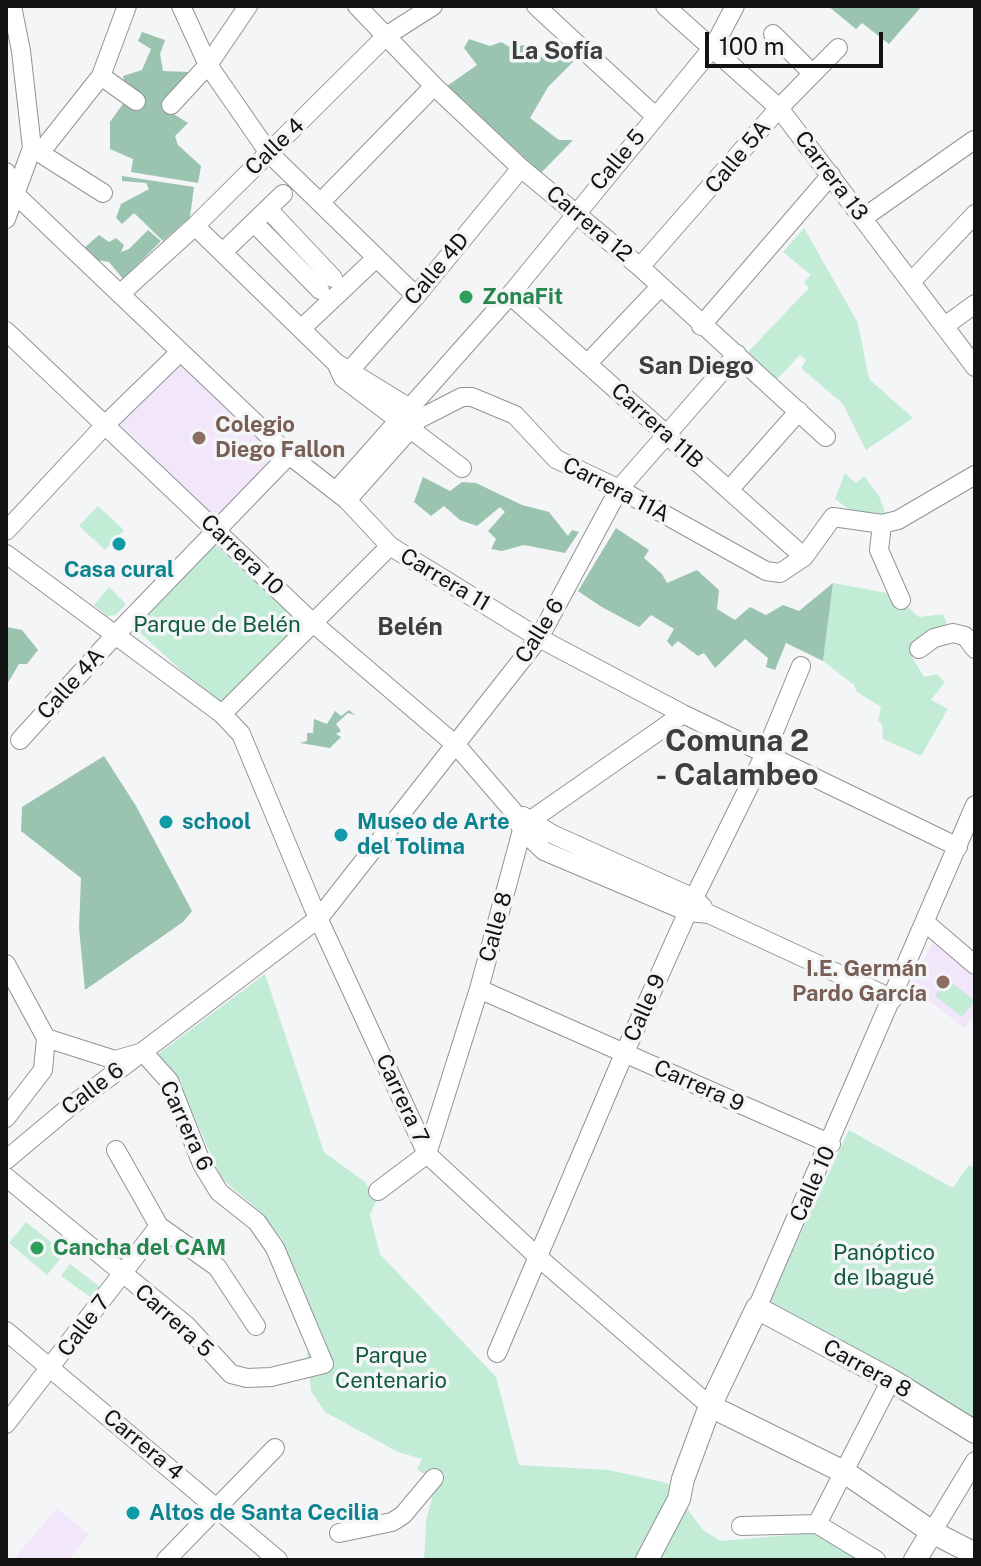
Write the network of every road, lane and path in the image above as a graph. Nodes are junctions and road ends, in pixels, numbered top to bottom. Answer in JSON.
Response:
{"nodes":[{"id":1,"x":12,"y":6,"type":"edge"},
{"id":2,"x":127,"y":6,"type":"edge"},
{"id":3,"x":181,"y":6,"type":"edge"},
{"id":4,"x":248,"y":6,"type":"edge"},
{"id":5,"x":357,"y":6,"type":"edge"},
{"id":6,"x":433,"y":6,"type":"edge"},
{"id":7,"x":536,"y":6,"type":"edge"},
{"id":8,"x":735,"y":6,"type":"edge"},
{"id":9,"x":672,"y":8,"type":"edge"},
{"id":10,"x":773,"y":34,"type":"dead end"},
{"id":11,"x":386,"y":36,"type":"junction"},
{"id":12,"x":714,"y":46,"type":"junction"},
{"id":13,"x":838,"y":48,"type":"dead end"},
{"id":14,"x":208,"y":65,"type":"junction"},
{"id":15,"x":812,"y":73,"type":"junction"},
{"id":16,"x":101,"y":76,"type":"junction"},
{"id":17,"x":434,"y":86,"type":"junction"},
{"id":18,"x":136,"y":101,"type":"dead end"},
{"id":19,"x":171,"y":105,"type":"dead end"},
{"id":20,"x":779,"y":108,"type":"junction"},
{"id":21,"x":655,"y":116,"type":"junction"},
{"id":22,"x":974,"y":140,"type":"edge"},
{"id":23,"x":36,"y":150,"type":"junction"},
{"id":24,"x":269,"y":153,"type":"junction"},
{"id":25,"x":521,"y":168,"type":"junction"},
{"id":26,"x":6,"y":172,"type":"edge"},
{"id":27,"x":831,"y":175,"type":"junction"},
{"id":28,"x":103,"y":193,"type":"dead end"},
{"id":29,"x":15,"y":194,"type":"junction"},
{"id":30,"x":283,"y":194,"type":"dead end"},
{"id":31,"x":321,"y":202,"type":"junction"},
{"id":32,"x":268,"y":209,"type":"junction"},
{"id":33,"x":575,"y":211,"type":"junction"},
{"id":34,"x":975,"y":214,"type":"edge"},
{"id":35,"x":863,"y":218,"type":"junction"},
{"id":36,"x":6,"y":219,"type":"edge"},
{"id":37,"x":254,"y":223,"type":"junction"},
{"id":38,"x":195,"y":226,"type":"junction"},
{"id":39,"x":223,"y":252,"type":"junction"},
{"id":40,"x":375,"y":259,"type":"junction"},
{"id":41,"x":640,"y":267,"type":"junction"},
{"id":42,"x":911,"y":282,"type":"junction"},
{"id":43,"x":659,"y":288,"type":"junction"},
{"id":44,"x":120,"y":294,"type":"junction"},
{"id":45,"x":510,"y":295,"type":"junction"},
{"id":46,"x":416,"y":296,"type":"junction"},
{"id":47,"x":975,"y":304,"type":"edge"},
{"id":48,"x":946,"y":325,"type":"junction"},
{"id":49,"x":701,"y":326,"type":"junction"},
{"id":50,"x":301,"y":329,"type":"junction"},
{"id":51,"x":6,"y":331,"type":"edge"},
{"id":52,"x":179,"y":353,"type":"junction"},
{"id":53,"x":737,"y":354,"type":"junction"},
{"id":54,"x":587,"y":364,"type":"junction"},
{"id":55,"x":975,"y":367,"type":"edge"},
{"id":56,"x":343,"y":370,"type":"junction"},
{"id":57,"x":462,"y":397,"type":"joint"},
{"id":58,"x":799,"y":411,"type":"junction"},
{"id":59,"x":411,"y":423,"type":"junction"},
{"id":60,"x":106,"y":424,"type":"junction"},
{"id":61,"x":667,"y":435,"type":"junction"},
{"id":62,"x":826,"y":437,"type":"dead end"},
{"id":63,"x":289,"y":455,"type":"junction"},
{"id":64,"x":462,"y":468,"type":"dead end"},
{"id":65,"x":975,"y":475,"type":"edge"},
{"id":66,"x":619,"y":489,"type":"junction"},
{"id":67,"x":729,"y":490,"type":"junction"},
{"id":68,"x":341,"y":496,"type":"junction"},
{"id":69,"x":882,"y":524,"type":"junction"},
{"id":70,"x":216,"y":530,"type":"junction"},
{"id":71,"x":6,"y":531,"type":"edge"},
{"id":72,"x":390,"y":546,"type":"junction"},
{"id":73,"x":6,"y":554,"type":"edge"},
{"id":74,"x":804,"y":557,"type":"junction"},
{"id":75,"x":901,"y":600,"type":"dead end"},
{"id":76,"x":313,"y":623,"type":"junction"},
{"id":77,"x":117,"y":633,"type":"junction"},
{"id":78,"x":539,"y":638,"type":"junction"},
{"id":79,"x":970,"y":643,"type":"edge"},
{"id":80,"x":919,"y":649,"type":"dead end"},
{"id":81,"x":801,"y":666,"type":"dead end"},
{"id":82,"x":222,"y":714,"type":"junction"},
{"id":83,"x":683,"y":714,"type":"junction"},
{"id":84,"x":20,"y":740,"type":"dead end"},
{"id":85,"x":457,"y":746,"type":"junction"},
{"id":86,"x":764,"y":756,"type":"junction"},
{"id":87,"x":975,"y":805,"type":"edge"},
{"id":88,"x":526,"y":825,"type":"junction"},
{"id":89,"x":958,"y":847,"type":"junction"},
{"id":90,"x":691,"y":905,"type":"junction"},
{"id":91,"x":316,"y":912,"type":"junction"},
{"id":92,"x":926,"y":923,"type":"junction"},
{"id":93,"x":6,"y":964,"type":"edge"},
{"id":94,"x":975,"y":965,"type":"edge"},
{"id":95,"x":479,"y":989,"type":"junction"},
{"id":96,"x":893,"y":999,"type":"junction"},
{"id":97,"x":46,"y":1038,"type":"junction"},
{"id":98,"x":143,"y":1052,"type":"junction"},
{"id":99,"x":624,"y":1054,"type":"junction"},
{"id":100,"x":115,"y":1060,"type":"junction"},
{"id":101,"x":8,"y":1113,"type":"edge"},
{"id":102,"x":831,"y":1144,"type":"junction"},
{"id":103,"x":6,"y":1145,"type":"edge"},
{"id":104,"x":116,"y":1150,"type":"dead end"},
{"id":105,"x":427,"y":1154,"type":"junction"},
{"id":106,"x":6,"y":1160,"type":"edge"},
{"id":107,"x":6,"y":1177,"type":"edge"},
{"id":108,"x":378,"y":1191,"type":"dead end"},
{"id":109,"x":159,"y":1226,"type":"junction"},
{"id":110,"x":538,"y":1257,"type":"junction"},
{"id":111,"x":123,"y":1276,"type":"junction"},
{"id":112,"x":757,"y":1308,"type":"junction"},
{"id":113,"x":256,"y":1326,"type":"dead end"},
{"id":114,"x":6,"y":1331,"type":"edge"},
{"id":115,"x":497,"y":1353,"type":"dead end"},
{"id":116,"x":324,"y":1364,"type":"joint"},
{"id":117,"x":53,"y":1368,"type":"junction"},
{"id":118,"x":891,"y":1380,"type":"junction"},
{"id":119,"x":710,"y":1406,"type":"junction"},
{"id":120,"x":6,"y":1424,"type":"edge"},
{"id":121,"x":975,"y":1432,"type":"edge"},
{"id":122,"x":275,"y":1448,"type":"dead end"},
{"id":123,"x":975,"y":1461,"type":"edge"},
{"id":124,"x":846,"y":1473,"type":"junction"},
{"id":125,"x":434,"y":1478,"type":"dead end"},
{"id":126,"x":216,"y":1507,"type":"junction"},
{"id":127,"x":817,"y":1524,"type":"junction"},
{"id":128,"x":741,"y":1526,"type":"dead end"},
{"id":129,"x":932,"y":1532,"type":"junction"},
{"id":130,"x":339,"y":1533,"type":"dead end"},
{"id":131,"x":975,"y":1554,"type":"edge"},
{"id":132,"x":166,"y":1560,"type":"edge"},
{"id":133,"x":278,"y":1560,"type":"edge"},
{"id":134,"x":647,"y":1560,"type":"edge"},
{"id":135,"x":876,"y":1560,"type":"edge"},
{"id":136,"x":915,"y":1560,"type":"edge"}],
"edges":[{"from":1,"to":23,"type":"street"},
{"from":2,"to":16,"type":"street"},
{"from":3,"to":14,"type":"street"},
{"from":4,"to":14,"type":"street"},
{"from":5,"to":11,"type":"street","name":"Carrera 12"},
{"from":6,"to":11,"type":"street","name":"Calle 4"},
{"from":7,"to":21,"type":"street"},
{"from":8,"to":12,"type":"street","name":"Calle 5"},
{"from":9,"to":12,"type":"street","name":"Carrera 13"},
{"from":10,"to":15,"type":"street"},
{"from":11,"to":17,"type":"street","name":"Carrera 12"},
{"from":11,"to":24,"type":"street","name":"Calle 4"},
{"from":12,"to":20,"type":"street","name":"Carrera 13"},
{"from":12,"to":21,"type":"street","name":"Calle 5"},
{"from":13,"to":15,"type":"street","name":"Calle 5A"},
{"from":14,"to":19,"type":"street"},
{"from":14,"to":24,"type":"street"},
{"from":15,"to":20,"type":"street","name":"Calle 5A"},
{"from":16,"to":18,"type":"street"},
{"from":16,"to":23,"type":"street"},
{"from":17,"to":25,"type":"street","name":"Carrera 12"},
{"from":17,"to":31,"type":"street"},
{"from":20,"to":27,"type":"street","name":"Carrera 13"},
{"from":20,"to":41,"type":"street","name":"Calle 5A"},
{"from":21,"to":33,"type":"street","name":"Calle 5"},
{"from":22,"to":35,"type":"street"},
{"from":23,"to":28,"type":"street"},
{"from":23,"to":29,"type":"street"},
{"from":24,"to":31,"type":"street"},
{"from":24,"to":38,"type":"street","name":"Calle 4"},
{"from":25,"to":33,"type":"street","name":"Carrera 12"},
{"from":25,"to":46,"type":"street","name":"Calle 4D"},
{"from":26,"to":29,"type":"street"},
{"from":27,"to":35,"type":"street","name":"Carrera 13"},
{"from":27,"to":49,"type":"street"},
{"from":29,"to":36,"type":"street"},
{"from":29,"to":44,"type":"street","name":"Carrera 11"},
{"from":30,"to":32,"type":"street"},
{"from":31,"to":40,"type":"street"},
{"from":32,"to":37,"type":"street"},
{"from":32,"to":37,"type":"street"},
{"from":33,"to":41,"type":"street","name":"Carrera 12"},
{"from":33,"to":45,"type":"street","name":"Calle 5"},
{"from":34,"to":42,"type":"street"},
{"from":35,"to":42,"type":"street","name":"Carrera 13"},
{"from":37,"to":39,"type":"street"},
{"from":38,"to":39,"type":"street"},
{"from":38,"to":44,"type":"street","name":"Calle 4"},
{"from":39,"to":50,"type":"street"},
{"from":40,"to":46,"type":"street"},
{"from":40,"to":50,"type":"street"},
{"from":41,"to":43,"type":"street","name":"Carrera 12"},
{"from":42,"to":48,"type":"street","name":"Carrera 13"},
{"from":43,"to":49,"type":"street","name":"Carrera 12"},
{"from":43,"to":54,"type":"street"},
{"from":44,"to":52,"type":"street","name":"Carrera 11"},
{"from":45,"to":54,"type":"street","name":"Carrera 11B"},
{"from":45,"to":59,"type":"street","name":"Calle 5"},
{"from":46,"to":56,"type":"street","name":"Calle 4D"},
{"from":47,"to":48,"type":"street"},
{"from":48,"to":55,"type":"street","name":"Carrera 13"},
{"from":49,"to":53,"type":"street","name":"Carrera 12"},
{"from":50,"to":56,"type":"street"},
{"from":51,"to":60,"type":"street","name":"Carrera 10"},
{"from":52,"to":60,"type":"street"},
{"from":52,"to":63,"type":"street","name":"Carrera 11"},
{"from":53,"to":58,"type":"street","name":"Carrera 12"},
{"from":53,"to":61,"type":"street","name":"Calle 6"},
{"from":54,"to":61,"type":"street","name":"Carrera 11B"},
{"from":56,"to":59,"type":"street"},
{"from":57,"to":59,"type":"street","name":"Calle 5"},
{"from":57,"to":66,"type":"street","name":"Carrera 11A"},
{"from":58,"to":62,"type":"street","name":"Carrera 12"},
{"from":58,"to":67,"type":"street"},
{"from":59,"to":64,"type":"street"},
{"from":59,"to":68,"type":"street","name":"Calle 5"},
{"from":60,"to":70,"type":"street","name":"Carrera 10"},
{"from":60,"to":71,"type":"street"},
{"from":61,"to":66,"type":"street","name":"Calle 6"},
{"from":61,"to":67,"type":"street","name":"Carrera 11B"},
{"from":63,"to":68,"type":"street","name":"Carrera 11"},
{"from":63,"to":70,"type":"street","name":"Calle 4A"},
{"from":65,"to":69,"type":"street"},
{"from":66,"to":74,"type":"street","name":"Carrera 11A"},
{"from":66,"to":78,"type":"street","name":"Calle 6"},
{"from":67,"to":74,"type":"street","name":"Carrera 11B"},
{"from":68,"to":72,"type":"street","name":"Carrera 11"},
{"from":69,"to":74,"type":"street"},
{"from":69,"to":75,"type":"street"},
{"from":70,"to":76,"type":"street","name":"Carrera 10"},
{"from":70,"to":77,"type":"street","name":"Calle 4A"},
{"from":72,"to":76,"type":"street"},
{"from":72,"to":78,"type":"street","name":"Carrera 11"},
{"from":73,"to":77,"type":"street","name":"Carrera 7"},
{"from":76,"to":82,"type":"street"},
{"from":76,"to":85,"type":"street","name":"Carrera 10"},
{"from":77,"to":82,"type":"street","name":"Carrera 7"},
{"from":77,"to":84,"type":"street","name":"Calle 4A"},
{"from":78,"to":83,"type":"street","name":"Carrera 11"},
{"from":78,"to":85,"type":"street","name":"Calle 6"},
{"from":79,"to":80,"type":"street"},
{"from":81,"to":86,"type":"street","name":"Calle 9"},
{"from":82,"to":91,"type":"street","name":"Carrera 7"},
{"from":83,"to":86,"type":"street","name":"Carrera 11"},
{"from":83,"to":88,"type":"street"},
{"from":85,"to":88,"type":"street","name":"Carrera 10"},
{"from":85,"to":91,"type":"street","name":"Calle 6"},
{"from":86,"to":89,"type":"street","name":"Carrera 11"},
{"from":86,"to":90,"type":"street","name":"Calle 9"},
{"from":87,"to":89,"type":"street","name":"Calle 10"},
{"from":88,"to":90,"type":"street","name":"Carrera 10"},
{"from":88,"to":95,"type":"street","name":"Calle 8"},
{"from":89,"to":92,"type":"street","name":"Calle 10"},
{"from":90,"to":96,"type":"street","name":"Carrera 10"},
{"from":90,"to":99,"type":"street","name":"Calle 9"},
{"from":91,"to":98,"type":"street","name":"Calle 6"},
{"from":91,"to":100,"type":"street","name":"Calle 6"},
{"from":91,"to":105,"type":"street","name":"Carrera 7"},
{"from":92,"to":94,"type":"street"},
{"from":92,"to":96,"type":"street","name":"Calle 10"},
{"from":93,"to":97,"type":"street"},
{"from":95,"to":99,"type":"street","name":"Carrera 9"},
{"from":95,"to":105,"type":"street","name":"Calle 8"},
{"from":96,"to":102,"type":"street","name":"Calle 10"},
{"from":97,"to":100,"type":"street"},
{"from":97,"to":101,"type":"street","name":"Calle 6"},
{"from":98,"to":100,"type":"street"},
{"from":98,"to":106,"type":"street","name":"Calle 6"},
{"from":98,"to":116,"type":"street","name":"Carrera 6"},
{"from":99,"to":102,"type":"street","name":"Carrera 9"},
{"from":99,"to":110,"type":"street","name":"Calle 9"},
{"from":100,"to":103,"type":"street","name":"Calle 6"},
{"from":102,"to":112,"type":"street","name":"Calle 10"},
{"from":104,"to":109,"type":"street"},
{"from":105,"to":108,"type":"street"},
{"from":105,"to":110,"type":"street","name":"Carrera 7"},
{"from":107,"to":111,"type":"street","name":"Carrera 5"},
{"from":109,"to":111,"type":"street","name":"Calle 7"},
{"from":109,"to":113,"type":"street"},
{"from":110,"to":115,"type":"street","name":"Calle 9"},
{"from":110,"to":119,"type":"street","name":"Carrera 7"},
{"from":111,"to":116,"type":"street","name":"Carrera 5"},
{"from":111,"to":117,"type":"street","name":"Calle 7"},
{"from":112,"to":118,"type":"main road","name":"Carrera 8"},
{"from":112,"to":119,"type":"main road","name":"Calle 10"},
{"from":114,"to":117,"type":"street","name":"Carrera 4"},
{"from":117,"to":120,"type":"street","name":"Calle 7"},
{"from":117,"to":126,"type":"street","name":"Carrera 4"},
{"from":118,"to":121,"type":"main road","name":"Carrera 8"},
{"from":118,"to":124,"type":"street"},
{"from":119,"to":124,"type":"main road","name":"Carrera 7"},
{"from":119,"to":134,"type":"main road","name":"Calle 10"},
{"from":122,"to":126,"type":"street"},
{"from":123,"to":129,"type":"street"},
{"from":124,"to":127,"type":"street"},
{"from":124,"to":129,"type":"main road","name":"Carrera 7"},
{"from":125,"to":130,"type":"street"},
{"from":126,"to":132,"type":"street"},
{"from":126,"to":133,"type":"street","name":"Carrera 4"},
{"from":127,"to":128,"type":"street"},
{"from":127,"to":135,"type":"street"},
{"from":129,"to":131,"type":"main road","name":"Carrera 7"},
{"from":129,"to":136,"type":"main road"}]}
